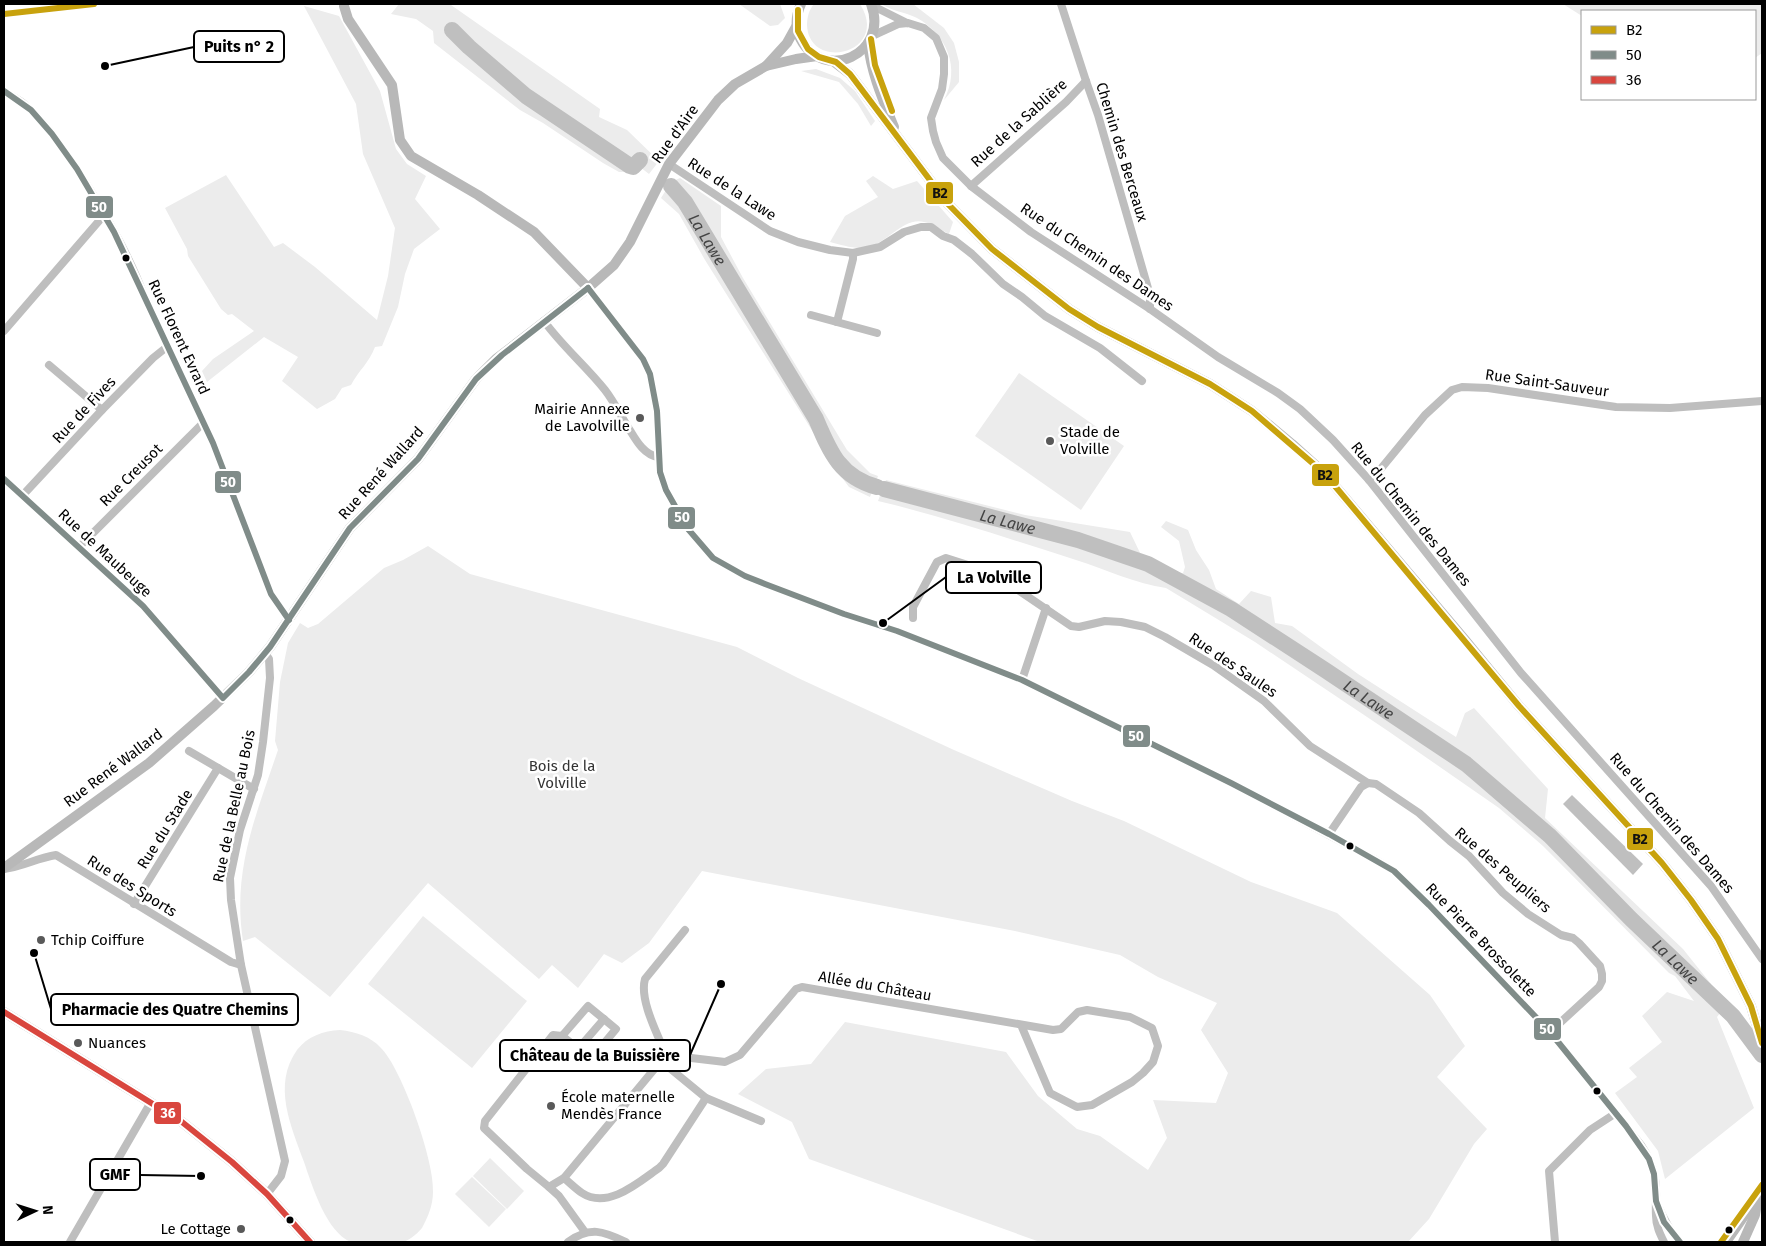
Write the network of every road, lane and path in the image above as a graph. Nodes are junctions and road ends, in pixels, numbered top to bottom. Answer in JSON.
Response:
{"nodes":[{"id":1,"x":871,"y":4,"type":"edge"},
{"id":2,"x":1061,"y":4,"type":"edge"},
{"id":3,"x":344,"y":6,"type":"dead end"},
{"id":4,"x":797,"y":6,"type":"edge"},
{"id":5,"x":908,"y":24,"type":"junction"},
{"id":6,"x":797,"y":25,"type":"junction"},
{"id":7,"x":870,"y":40,"type":"junction"},
{"id":8,"x":817,"y":56,"type":"junction"},
{"id":9,"x":833,"y":61,"type":"junction"},
{"id":10,"x":766,"y":66,"type":"junction"},
{"id":11,"x":1086,"y":81,"type":"junction"},
{"id":12,"x":4,"y":91,"type":"edge"},
{"id":13,"x":898,"y":138,"type":"junction"},
{"id":14,"x":669,"y":164,"type":"junction"},
{"id":15,"x":971,"y":186,"type":"junction"},
{"id":16,"x":105,"y":214,"type":"junction"},
{"id":17,"x":853,"y":253,"type":"junction"},
{"id":18,"x":614,"y":265,"type":"joint"},
{"id":19,"x":588,"y":288,"type":"junction"},
{"id":20,"x":1150,"y":308,"type":"junction"},
{"id":21,"x":811,"y":315,"type":"dead end"},
{"id":22,"x":544,"y":321,"type":"junction"},
{"id":23,"x":838,"y":322,"type":"junction"},
{"id":24,"x":4,"y":332,"type":"edge"},
{"id":25,"x":877,"y":333,"type":"dead end"},
{"id":26,"x":168,"y":346,"type":"junction"},
{"id":27,"x":49,"y":365,"type":"dead end"},
{"id":28,"x":1142,"y":381,"type":"dead end"},
{"id":29,"x":1762,"y":401,"type":"edge"},
{"id":30,"x":102,"y":410,"type":"junction"},
{"id":31,"x":203,"y":423,"type":"junction"},
{"id":32,"x":658,"y":457,"type":"junction"},
{"id":33,"x":4,"y":479,"type":"edge"},
{"id":34,"x":1369,"y":480,"type":"junction"},
{"id":35,"x":22,"y":496,"type":"junction"},
{"id":36,"x":79,"y":547,"type":"junction"},
{"id":37,"x":1046,"y":608,"type":"junction"},
{"id":38,"x":913,"y":618,"type":"dead end"},
{"id":39,"x":289,"y":620,"type":"junction"},
{"id":40,"x":265,"y":654,"type":"junction"},
{"id":41,"x":1022,"y":680,"type":"junction"},
{"id":42,"x":223,"y":698,"type":"junction"},
{"id":43,"x":190,"y":751,"type":"dead end"},
{"id":44,"x":218,"y":768,"type":"junction"},
{"id":45,"x":1368,"y":783,"type":"junction"},
{"id":46,"x":254,"y":789,"type":"junction"},
{"id":47,"x":1329,"y":834,"type":"junction"},
{"id":48,"x":4,"y":869,"type":"edge"},
{"id":49,"x":134,"y":904,"type":"junction"},
{"id":50,"x":684,"y":930,"type":"dead end"},
{"id":51,"x":1762,"y":958,"type":"edge"},
{"id":52,"x":241,"y":965,"type":"junction"},
{"id":53,"x":4,"y":1012,"type":"edge"},
{"id":54,"x":604,"y":1019,"type":"junction"},
{"id":55,"x":1021,"y":1025,"type":"junction"},
{"id":56,"x":1550,"y":1032,"type":"junction"},
{"id":57,"x":562,"y":1036,"type":"junction"},
{"id":58,"x":1762,"y":1043,"type":"edge"},
{"id":59,"x":578,"y":1050,"type":"junction"},
{"id":60,"x":664,"y":1058,"type":"junction"},
{"id":61,"x":706,"y":1098,"type":"junction"},
{"id":62,"x":152,"y":1102,"type":"junction"},
{"id":63,"x":1616,"y":1113,"type":"junction"},
{"id":64,"x":761,"y":1121,"type":"dead end"},
{"id":65,"x":564,"y":1178,"type":"junction"},
{"id":66,"x":549,"y":1187,"type":"junction"},
{"id":67,"x":1762,"y":1187,"type":"edge"},
{"id":68,"x":267,"y":1194,"type":"junction"},
{"id":69,"x":1656,"y":1201,"type":"junction"},
{"id":70,"x":1757,"y":1203,"type":"junction"},
{"id":71,"x":585,"y":1232,"type":"junction"},
{"id":72,"x":70,"y":1242,"type":"edge"},
{"id":73,"x":310,"y":1242,"type":"edge"},
{"id":74,"x":568,"y":1242,"type":"edge"},
{"id":75,"x":626,"y":1242,"type":"edge"},
{"id":76,"x":1555,"y":1242,"type":"edge"},
{"id":77,"x":1664,"y":1242,"type":"edge"},
{"id":78,"x":1680,"y":1242,"type":"edge"},
{"id":79,"x":1726,"y":1242,"type":"edge"},
{"id":80,"x":1744,"y":1242,"type":"edge"}],
"edges":[{"from":1,"to":5,"type":"street","name":"Rue du Chemin des Dames"},
{"from":1,"to":7,"type":"main road"},
{"from":2,"to":11,"type":"street","name":"Chemin des Berceaux"},
{"from":3,"to":19,"type":"main road"},
{"from":4,"to":6,"type":"main road"},
{"from":5,"to":7,"type":"street"},
{"from":5,"to":15,"type":"street","name":"Rue du Chemin des Dames"},
{"from":6,"to":8,"type":"main road"},
{"from":6,"to":10,"type":"main road","name":"Rue d'Aire"},
{"from":7,"to":9,"type":"main road"},
{"from":7,"to":13,"type":"main road"},
{"from":8,"to":9,"type":"main road"},
{"from":8,"to":10,"type":"main road","name":"Rue d'Aire"},
{"from":9,"to":13,"type":"main road"},
{"from":10,"to":14,"type":"main road","name":"Rue d'Aire"},
{"from":11,"to":15,"type":"street","name":"Rue de la Sablière"},
{"from":11,"to":20,"type":"street","name":"Chemin des Berceaux"},
{"from":12,"to":16,"type":"street","name":"Rue Florent Evrard"},
{"from":13,"to":58,"type":"main road"},
{"from":14,"to":17,"type":"street","name":"Rue de la Lawe"},
{"from":14,"to":18,"type":"main road","name":"Rue d'Aire"},
{"from":15,"to":20,"type":"street","name":"Rue du Chemin des Dames"},
{"from":16,"to":24,"type":"street"},
{"from":16,"to":26,"type":"street","name":"Rue Florent Evrard"},
{"from":17,"to":23,"type":"street"},
{"from":17,"to":28,"type":"street","name":"Rue de la Lawe"},
{"from":18,"to":19,"type":"main road","name":"Rue René Wallard"},
{"from":19,"to":22,"type":"main road","name":"Rue René Wallard"},
{"from":19,"to":32,"type":"street","name":"Rue Pierre Brossolette"},
{"from":20,"to":34,"type":"street","name":"Rue du Chemin des Dames"},
{"from":21,"to":23,"type":"street"},
{"from":22,"to":32,"type":"street"},
{"from":22,"to":39,"type":"main road","name":"Rue René Wallard"},
{"from":23,"to":25,"type":"street"},
{"from":26,"to":30,"type":"street","name":"Rue de Fives"},
{"from":26,"to":31,"type":"street","name":"Rue Florent Evrard"},
{"from":27,"to":30,"type":"street"},
{"from":29,"to":34,"type":"street","name":"Rue Saint-Sauveur"},
{"from":30,"to":35,"type":"street","name":"Rue de Fives"},
{"from":31,"to":36,"type":"street","name":"Rue Creusot"},
{"from":31,"to":39,"type":"street","name":"Rue Florent Evrard"},
{"from":32,"to":41,"type":"street","name":"Rue Pierre Brossolette"},
{"from":33,"to":35,"type":"street","name":"Rue de Maubeuge"},
{"from":34,"to":51,"type":"street","name":"Rue du Chemin des Dames"},
{"from":35,"to":36,"type":"street","name":"Rue de Maubeuge"},
{"from":36,"to":42,"type":"street","name":"Rue de Maubeuge"},
{"from":37,"to":38,"type":"street"},
{"from":37,"to":41,"type":"street"},
{"from":37,"to":45,"type":"street","name":"Rue des Saules"},
{"from":39,"to":40,"type":"main road","name":"Rue René Wallard"},
{"from":40,"to":42,"type":"main road","name":"Rue René Wallard"},
{"from":40,"to":46,"type":"street","name":"Rue de la Belle au Bois"},
{"from":41,"to":47,"type":"street","name":"Rue Pierre Brossolette"},
{"from":42,"to":48,"type":"main road","name":"Rue René Wallard"},
{"from":43,"to":44,"type":"street"},
{"from":44,"to":46,"type":"street"},
{"from":44,"to":49,"type":"street","name":"Rue du Stade"},
{"from":45,"to":47,"type":"street"},
{"from":45,"to":56,"type":"street","name":"Rue des Peupliers"},
{"from":46,"to":52,"type":"street","name":"Rue de la Belle au Bois"},
{"from":47,"to":56,"type":"street","name":"Rue Pierre Brossolette"},
{"from":48,"to":49,"type":"street","name":"Rue des Sports"},
{"from":49,"to":52,"type":"street","name":"Rue des Sports"},
{"from":50,"to":60,"type":"street"},
{"from":52,"to":68,"type":"street","name":"Rue de la Belle au Bois"},
{"from":53,"to":62,"type":"main road"},
{"from":54,"to":57,"type":"street"},
{"from":54,"to":59,"type":"street"},
{"from":54,"to":59,"type":"street"},
{"from":55,"to":55,"type":"street","name":"Allée du Château"},
{"from":55,"to":60,"type":"street","name":"Allée du Château"},
{"from":56,"to":63,"type":"street","name":"Rue Pierre Brossolette"},
{"from":57,"to":59,"type":"street"},
{"from":57,"to":66,"type":"street"},
{"from":60,"to":61,"type":"street"},
{"from":60,"to":65,"type":"street"},
{"from":61,"to":64,"type":"street"},
{"from":61,"to":65,"type":"street"},
{"from":62,"to":68,"type":"main road"},
{"from":62,"to":72,"type":"street"},
{"from":63,"to":69,"type":"street","name":"Rue Pierre Brossolette"},
{"from":63,"to":76,"type":"street"},
{"from":65,"to":66,"type":"street"},
{"from":66,"to":71,"type":"street"},
{"from":67,"to":70,"type":"main road"},
{"from":68,"to":73,"type":"main road"},
{"from":69,"to":77,"type":"street","name":"Rue Pierre Brossolette"},
{"from":69,"to":78,"type":"street","name":"Rue Pierre Brossolette"},
{"from":70,"to":79,"type":"main road"},
{"from":70,"to":80,"type":"main road"},
{"from":71,"to":74,"type":"street"},
{"from":71,"to":75,"type":"street"}]}
